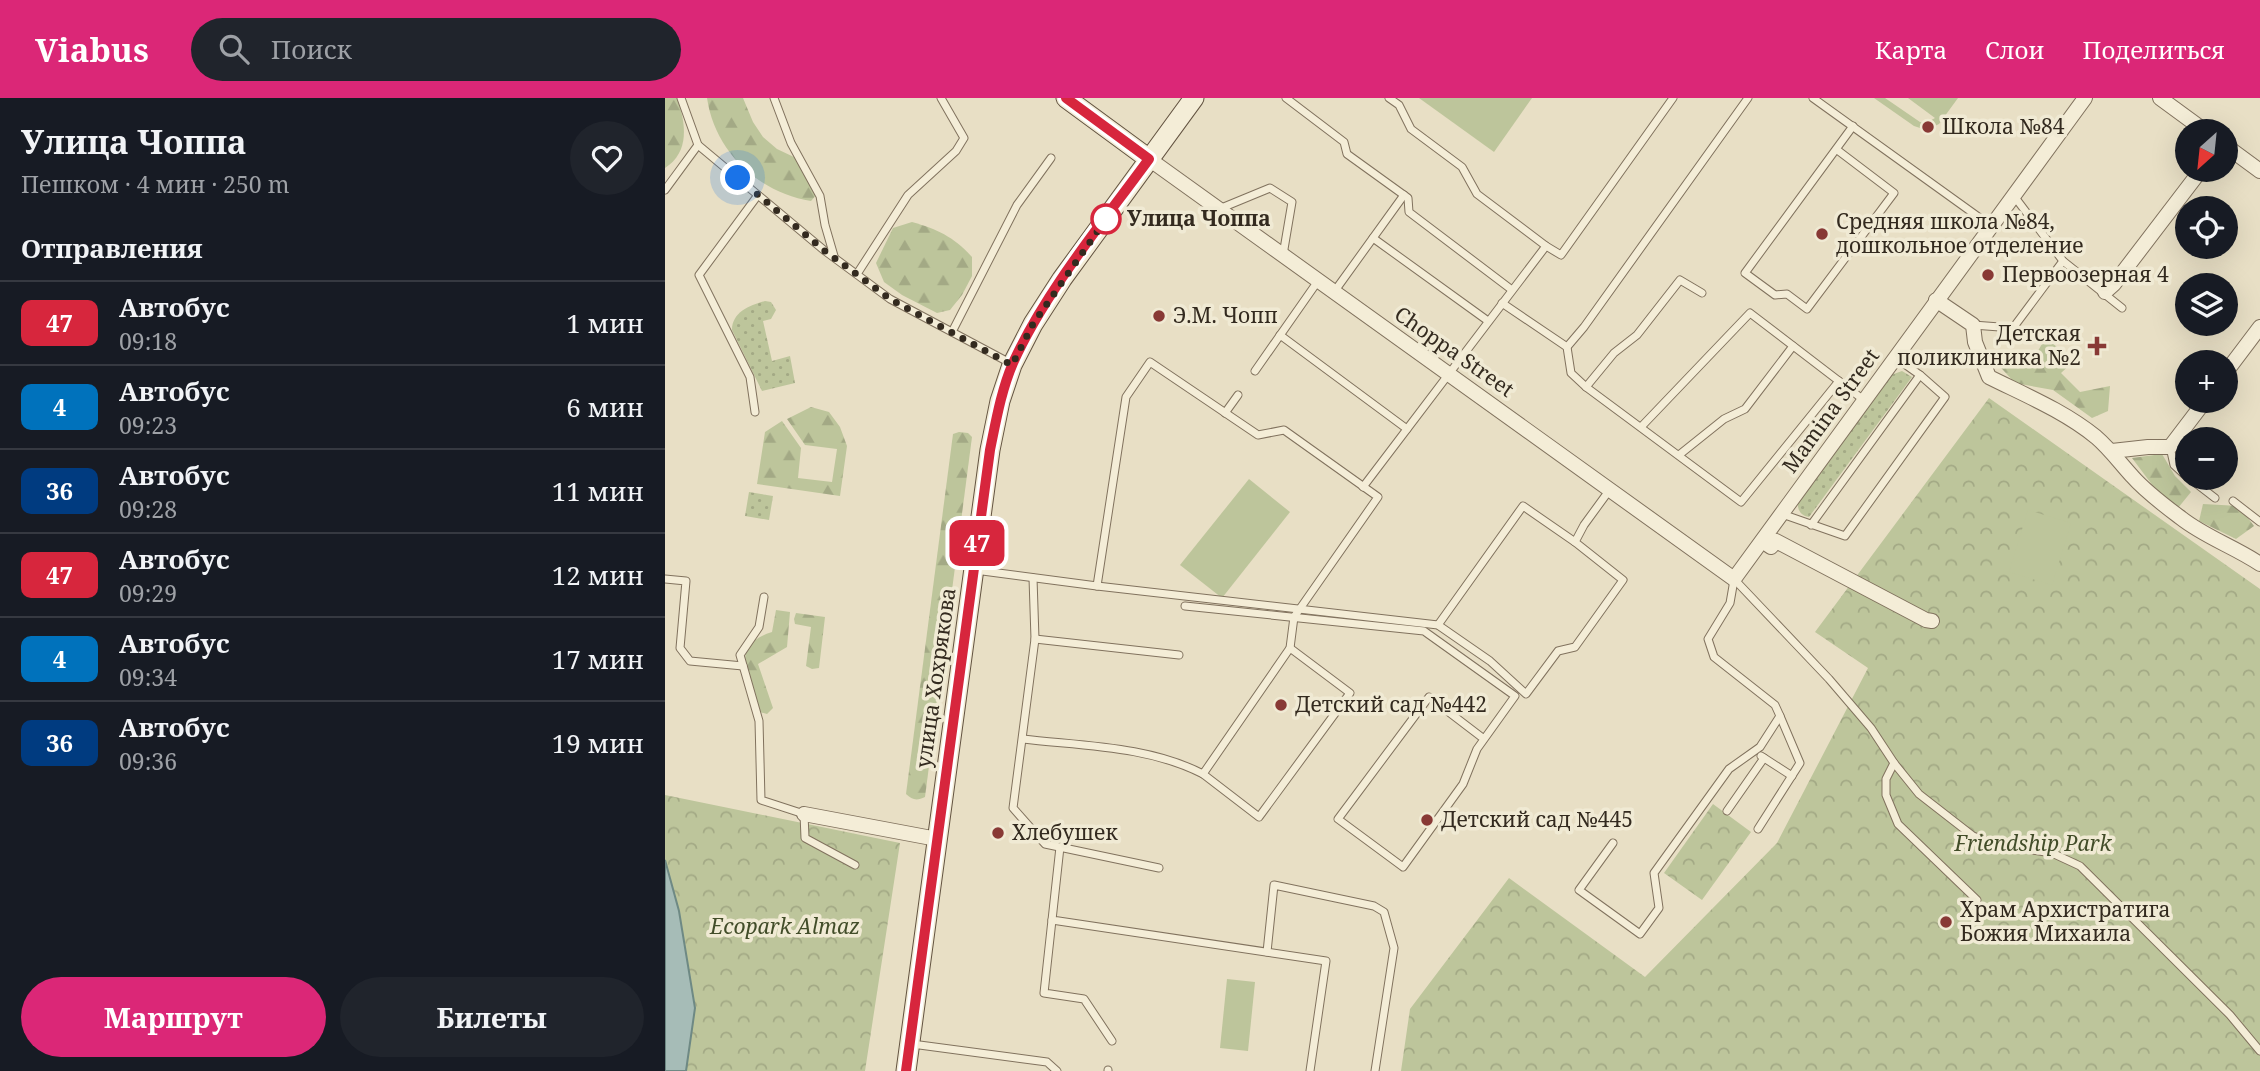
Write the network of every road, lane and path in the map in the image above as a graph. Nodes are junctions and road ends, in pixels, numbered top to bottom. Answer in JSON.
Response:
{"nodes":[{"id":1,"x":681,"y":98,"type":"edge"},
{"id":2,"x":774,"y":98,"type":"edge"},
{"id":3,"x":1066,"y":98,"type":"edge"},
{"id":4,"x":1193,"y":98,"type":"edge"},
{"id":5,"x":1286,"y":98,"type":"edge"},
{"id":6,"x":1389,"y":98,"type":"edge"},
{"id":7,"x":1674,"y":98,"type":"edge"},
{"id":8,"x":1748,"y":98,"type":"edge"},
{"id":9,"x":1813,"y":98,"type":"edge"},
{"id":10,"x":2085,"y":98,"type":"edge"},
{"id":11,"x":2160,"y":98,"type":"edge"},
{"id":12,"x":945,"y":100,"type":"edge"},
{"id":13,"x":2189,"y":119,"type":"edge"},
{"id":14,"x":1853,"y":126,"type":"junction"},
{"id":15,"x":698,"y":145,"type":"junction"},
{"id":16,"x":1836,"y":149,"type":"junction"},
{"id":17,"x":2238,"y":155,"type":"edge"},
{"id":18,"x":1051,"y":158,"type":"dead end"},
{"id":19,"x":1149,"y":159,"type":"junction"},
{"id":20,"x":2260,"y":171,"type":"edge"},
{"id":21,"x":2192,"y":182,"type":"edge"},
{"id":22,"x":665,"y":190,"type":"edge"},
{"id":23,"x":758,"y":195,"type":"junction"},
{"id":24,"x":1404,"y":195,"type":"junction"},
{"id":25,"x":2014,"y":196,"type":"junction"},
{"id":26,"x":1218,"y":209,"type":"junction"},
{"id":27,"x":1991,"y":226,"type":"junction"},
{"id":28,"x":1373,"y":237,"type":"junction"},
{"id":29,"x":1546,"y":246,"type":"junction"},
{"id":30,"x":1283,"y":255,"type":"junction"},
{"id":31,"x":834,"y":257,"type":"junction"},
{"id":32,"x":2063,"y":261,"type":"junction"},
{"id":33,"x":857,"y":274,"type":"junction"},
{"id":34,"x":1318,"y":281,"type":"junction"},
{"id":35,"x":1512,"y":290,"type":"junction"},
{"id":36,"x":1333,"y":292,"type":"junction"},
{"id":37,"x":2105,"y":292,"type":"junction"},
{"id":38,"x":1702,"y":293,"type":"dead end"},
{"id":39,"x":1936,"y":300,"type":"junction"},
{"id":40,"x":1502,"y":303,"type":"junction"},
{"id":41,"x":2122,"y":308,"type":"dead end"},
{"id":42,"x":1489,"y":321,"type":"junction"},
{"id":43,"x":1973,"y":326,"type":"junction"},
{"id":44,"x":2260,"y":327,"type":"edge"},
{"id":45,"x":952,"y":332,"type":"junction"},
{"id":46,"x":1280,"y":335,"type":"junction"},
{"id":47,"x":1793,"y":346,"type":"junction"},
{"id":48,"x":1567,"y":347,"type":"junction"},
{"id":49,"x":2238,"y":356,"type":"edge"},
{"id":50,"x":1896,"y":358,"type":"junction"},
{"id":51,"x":1012,"y":365,"type":"junction"},
{"id":52,"x":1255,"y":371,"type":"dead end"},
{"id":53,"x":1448,"y":375,"type":"junction"},
{"id":54,"x":1920,"y":375,"type":"junction"},
{"id":55,"x":1839,"y":381,"type":"junction"},
{"id":56,"x":1586,"y":387,"type":"junction"},
{"id":57,"x":1238,"y":395,"type":"dead end"},
{"id":58,"x":1865,"y":401,"type":"junction"},
{"id":59,"x":755,"y":412,"type":"dead end"},
{"id":60,"x":1225,"y":413,"type":"junction"},
{"id":61,"x":2196,"y":413,"type":"edge"},
{"id":62,"x":1641,"y":426,"type":"junction"},
{"id":63,"x":1406,"y":429,"type":"junction"},
{"id":64,"x":2170,"y":447,"type":"junction"},
{"id":65,"x":2112,"y":451,"type":"junction"},
{"id":66,"x":1679,"y":455,"type":"junction"},
{"id":67,"x":2175,"y":465,"type":"edge"},
{"id":68,"x":1363,"y":487,"type":"junction"},
{"id":69,"x":1611,"y":488,"type":"junction"},
{"id":70,"x":2205,"y":490,"type":"edge"},
{"id":71,"x":2215,"y":498,"type":"dead end"},
{"id":72,"x":2233,"y":501,"type":"dead end"},
{"id":73,"x":1781,"y":514,"type":"junction"},
{"id":74,"x":2260,"y":522,"type":"edge"},
{"id":75,"x":1811,"y":525,"type":"junction"},
{"id":76,"x":1575,"y":542,"type":"junction"},
{"id":77,"x":1768,"y":545,"type":"dead end"},
{"id":78,"x":2260,"y":563,"type":"edge"},
{"id":79,"x":974,"y":570,"type":"junction"},
{"id":80,"x":1034,"y":578,"type":"junction"},
{"id":81,"x":665,"y":579,"type":"edge"},
{"id":82,"x":1734,"y":579,"type":"junction"},
{"id":83,"x":1097,"y":586,"type":"junction"},
{"id":84,"x":764,"y":597,"type":"dead end"},
{"id":85,"x":1185,"y":606,"type":"dead end"},
{"id":86,"x":1297,"y":614,"type":"junction"},
{"id":87,"x":1932,"y":621,"type":"dead end"},
{"id":88,"x":1438,"y":625,"type":"junction"},
{"id":89,"x":1035,"y":639,"type":"junction"},
{"id":90,"x":1290,"y":648,"type":"junction"},
{"id":91,"x":1179,"y":655,"type":"dead end"},
{"id":92,"x":743,"y":666,"type":"junction"},
{"id":93,"x":1780,"y":716,"type":"junction"},
{"id":94,"x":1484,"y":738,"type":"junction"},
{"id":95,"x":1023,"y":739,"type":"junction"},
{"id":96,"x":1755,"y":751,"type":"junction"},
{"id":97,"x":1764,"y":758,"type":"junction"},
{"id":98,"x":1894,"y":763,"type":"junction"},
{"id":99,"x":1203,"y":775,"type":"junction"},
{"id":100,"x":1791,"y":776,"type":"junction"},
{"id":101,"x":1727,"y":811,"type":"dead end"},
{"id":102,"x":804,"y":814,"type":"junction"},
{"id":103,"x":1758,"y":829,"type":"dead end"},
{"id":104,"x":937,"y":839,"type":"junction"},
{"id":105,"x":1613,"y":843,"type":"dead end"},
{"id":106,"x":1060,"y":846,"type":"junction"},
{"id":107,"x":855,"y":865,"type":"dead end"},
{"id":108,"x":1159,"y":868,"type":"dead end"},
{"id":109,"x":1977,"y":900,"type":"dead end"},
{"id":110,"x":1052,"y":920,"type":"junction"},
{"id":111,"x":1267,"y":952,"type":"junction"},
{"id":112,"x":1112,"y":1041,"type":"dead end"},
{"id":113,"x":910,"y":1043,"type":"junction"},
{"id":114,"x":2260,"y":1051,"type":"edge"},
{"id":115,"x":906,"y":1071,"type":"edge"},
{"id":116,"x":1057,"y":1071,"type":"edge"},
{"id":117,"x":1310,"y":1071,"type":"edge"},
{"id":118,"x":1375,"y":1071,"type":"edge"}],
"edges":[{"from":1,"to":15,"type":"lane"},
{"from":2,"to":31,"type":"lane"},
{"from":3,"to":19,"type":"main road"},
{"from":4,"to":19,"type":"main road","name":"улица Хохрякова"},
{"from":5,"to":24,"type":"lane"},
{"from":6,"to":29,"type":"lane"},
{"from":7,"to":29,"type":"lane"},
{"from":8,"to":48,"type":"lane"},
{"from":9,"to":14,"type":"lane"},
{"from":10,"to":25,"type":"street","name":"Mamina Street"},
{"from":11,"to":13,"type":"street"},
{"from":12,"to":33,"type":"lane"},
{"from":14,"to":16,"type":"lane"},
{"from":14,"to":27,"type":"lane"},
{"from":15,"to":22,"type":"lane"},
{"from":15,"to":23,"type":"lane"},
{"from":16,"to":16,"type":"lane"},
{"from":17,"to":20,"type":"street"},
{"from":18,"to":45,"type":"lane"},
{"from":19,"to":26,"type":"street","name":"Choppa Street"},
{"from":19,"to":51,"type":"main road","name":"улица Хохрякова"},
{"from":21,"to":37,"type":"street"},
{"from":23,"to":31,"type":"lane"},
{"from":23,"to":59,"type":"lane"},
{"from":24,"to":28,"type":"lane"},
{"from":24,"to":35,"type":"lane"},
{"from":25,"to":27,"type":"street","name":"Mamina Street"},
{"from":25,"to":32,"type":"lane"},
{"from":26,"to":30,"type":"street","name":"Choppa Street"},
{"from":26,"to":30,"type":"lane"},
{"from":27,"to":39,"type":"street","name":"Mamina Street"},
{"from":28,"to":36,"type":"lane"},
{"from":28,"to":42,"type":"lane"},
{"from":29,"to":35,"type":"lane"},
{"from":30,"to":34,"type":"street","name":"Choppa Street"},
{"from":31,"to":33,"type":"lane"},
{"from":32,"to":37,"type":"lane"},
{"from":32,"to":43,"type":"lane"},
{"from":33,"to":45,"type":"lane"},
{"from":34,"to":36,"type":"street","name":"Choppa Street"},
{"from":34,"to":46,"type":"lane"},
{"from":35,"to":40,"type":"lane"},
{"from":36,"to":53,"type":"street","name":"Choppa Street"},
{"from":37,"to":41,"type":"lane"},
{"from":38,"to":56,"type":"lane"},
{"from":39,"to":43,"type":"street"},
{"from":39,"to":50,"type":"street","name":"Mamina Street"},
{"from":40,"to":42,"type":"lane"},
{"from":40,"to":48,"type":"lane"},
{"from":42,"to":53,"type":"lane"},
{"from":43,"to":65,"type":"street"},
{"from":44,"to":49,"type":"street"},
{"from":45,"to":51,"type":"lane"},
{"from":46,"to":52,"type":"lane"},
{"from":46,"to":63,"type":"lane"},
{"from":47,"to":55,"type":"lane"},
{"from":47,"to":62,"type":"lane"},
{"from":47,"to":66,"type":"lane"},
{"from":48,"to":56,"type":"lane"},
{"from":50,"to":54,"type":"lane"},
{"from":50,"to":58,"type":"street","name":"Mamina Street"},
{"from":51,"to":79,"type":"main road","name":"улица Хохрякова"},
{"from":53,"to":63,"type":"lane"},
{"from":53,"to":69,"type":"street","name":"Choppa Street"},
{"from":54,"to":75,"type":"lane"},
{"from":54,"to":75,"type":"lane"},
{"from":55,"to":58,"type":"lane"},
{"from":55,"to":66,"type":"lane"},
{"from":56,"to":62,"type":"lane"},
{"from":57,"to":60,"type":"lane"},
{"from":58,"to":73,"type":"street","name":"Mamina Street"},
{"from":60,"to":68,"type":"lane"},
{"from":60,"to":83,"type":"lane"},
{"from":61,"to":64,"type":"street"},
{"from":62,"to":66,"type":"lane"},
{"from":63,"to":68,"type":"lane"},
{"from":64,"to":65,"type":"street"},
{"from":64,"to":67,"type":"lane"},
{"from":65,"to":78,"type":"street"},
{"from":68,"to":86,"type":"lane"},
{"from":69,"to":76,"type":"lane"},
{"from":69,"to":82,"type":"street","name":"Choppa Street"},
{"from":70,"to":71,"type":"lane"},
{"from":72,"to":74,"type":"lane"},
{"from":73,"to":75,"type":"lane"},
{"from":73,"to":82,"type":"street","name":"Mamina Street"},
{"from":76,"to":88,"type":"lane"},
{"from":76,"to":88,"type":"lane"},
{"from":77,"to":87,"type":"street"},
{"from":79,"to":80,"type":"lane"},
{"from":79,"to":104,"type":"main road","name":"улица Хохрякова"},
{"from":80,"to":83,"type":"lane"},
{"from":80,"to":89,"type":"lane"},
{"from":81,"to":92,"type":"lane"},
{"from":82,"to":93,"type":"lane"},
{"from":82,"to":98,"type":"lane"},
{"from":83,"to":86,"type":"lane"},
{"from":84,"to":92,"type":"lane"},
{"from":85,"to":86,"type":"lane"},
{"from":86,"to":88,"type":"lane"},
{"from":86,"to":90,"type":"lane"},
{"from":86,"to":94,"type":"lane"},
{"from":89,"to":91,"type":"lane"},
{"from":89,"to":95,"type":"lane"},
{"from":90,"to":99,"type":"lane"},
{"from":90,"to":99,"type":"lane"},
{"from":92,"to":102,"type":"lane"},
{"from":93,"to":96,"type":"lane"},
{"from":93,"to":100,"type":"lane"},
{"from":94,"to":94,"type":"lane"},
{"from":95,"to":99,"type":"lane"},
{"from":95,"to":106,"type":"lane"},
{"from":96,"to":97,"type":"lane"},
{"from":96,"to":105,"type":"lane"},
{"from":97,"to":100,"type":"lane"},
{"from":97,"to":101,"type":"lane"},
{"from":98,"to":109,"type":"lane"},
{"from":98,"to":114,"type":"lane"},
{"from":100,"to":103,"type":"lane"},
{"from":102,"to":104,"type":"street"},
{"from":102,"to":107,"type":"lane"},
{"from":104,"to":113,"type":"main road","name":"улица Хохрякова"},
{"from":106,"to":108,"type":"lane"},
{"from":106,"to":110,"type":"lane"},
{"from":110,"to":111,"type":"lane"},
{"from":110,"to":112,"type":"lane"},
{"from":111,"to":117,"type":"lane"},
{"from":111,"to":118,"type":"lane"},
{"from":113,"to":115,"type":"main road","name":"улица Хохрякова"},
{"from":113,"to":116,"type":"lane"}]}
